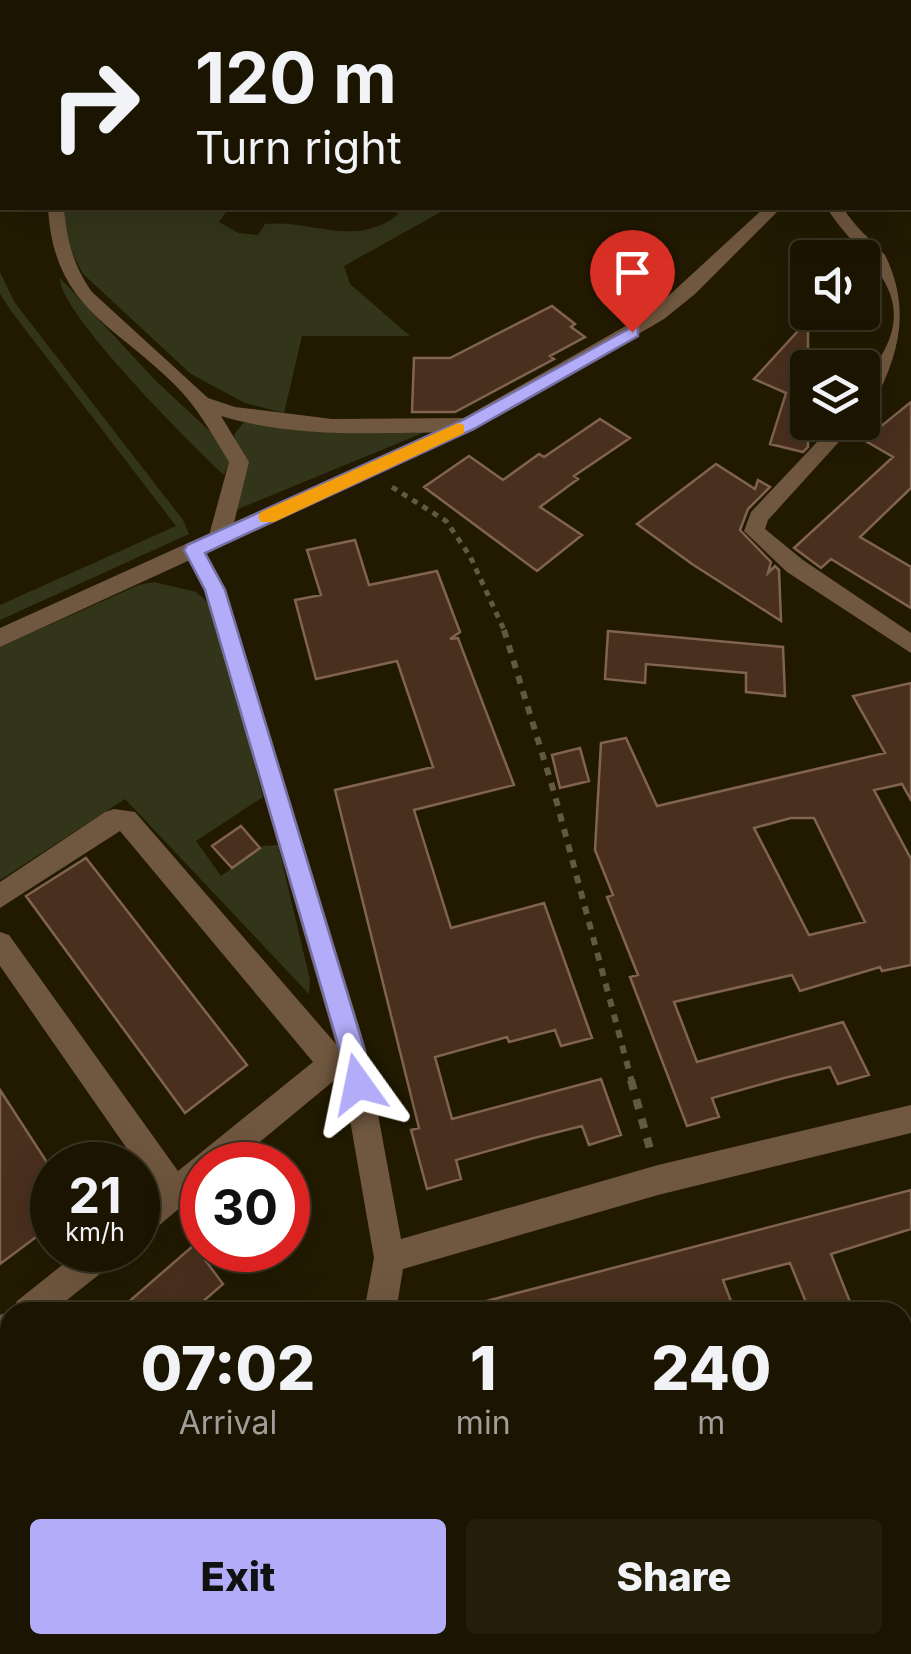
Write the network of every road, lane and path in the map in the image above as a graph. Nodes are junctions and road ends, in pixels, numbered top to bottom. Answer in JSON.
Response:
{"nodes":[{"id":1,"x":56,"y":210,"type":"edge"},
{"id":2,"x":771,"y":210,"type":"edge"},
{"id":3,"x":836,"y":210,"type":"edge"},
{"id":4,"x":880,"y":373,"type":"edge"},
{"id":5,"x":201,"y":402,"type":"junction"},
{"id":6,"x":468,"y":425,"type":"junction"},
{"id":7,"x":831,"y":440,"type":"edge"},
{"id":8,"x":365,"y":472,"type":"junction"},
{"id":9,"x":219,"y":539,"type":"junction"},
{"id":10,"x":194,"y":550,"type":"junction"},
{"id":11,"x":0,"y":638,"type":"edge"},
{"id":12,"x":911,"y":644,"type":"edge"},
{"id":13,"x":0,"y":896,"type":"edge"},
{"id":14,"x":0,"y":944,"type":"edge"},
{"id":15,"x":342,"y":1056,"type":"junction"},
{"id":16,"x":911,"y":1119,"type":"edge"},
{"id":17,"x":237,"y":1142,"type":"edge"},
{"id":18,"x":658,"y":1180,"type":"junction"},
{"id":19,"x":180,"y":1188,"type":"edge"},
{"id":20,"x":175,"y":1192,"type":"junction"},
{"id":21,"x":160,"y":1205,"type":"edge"},
{"id":22,"x":389,"y":1258,"type":"junction"},
{"id":23,"x":77,"y":1272,"type":"edge"},
{"id":24,"x":40,"y":1302,"type":"edge"},
{"id":25,"x":382,"y":1302,"type":"edge"}],
"edges":[{"from":1,"to":5,"type":"street"},
{"from":2,"to":6,"type":"street"},
{"from":3,"to":4,"type":"street"},
{"from":5,"to":6,"type":"street"},
{"from":5,"to":9,"type":"street"},
{"from":6,"to":8,"type":"street"},
{"from":7,"to":12,"type":"street"},
{"from":8,"to":9,"type":"street"},
{"from":8,"to":18,"type":"path"},
{"from":9,"to":10,"type":"street"},
{"from":10,"to":11,"type":"street"},
{"from":10,"to":15,"type":"street"},
{"from":13,"to":15,"type":"street"},
{"from":14,"to":20,"type":"street"},
{"from":15,"to":17,"type":"street"},
{"from":15,"to":22,"type":"street"},
{"from":16,"to":18,"type":"street"},
{"from":18,"to":22,"type":"street"},
{"from":19,"to":20,"type":"street"},
{"from":20,"to":21,"type":"street"},
{"from":22,"to":25,"type":"street"},
{"from":23,"to":24,"type":"street"}]}
